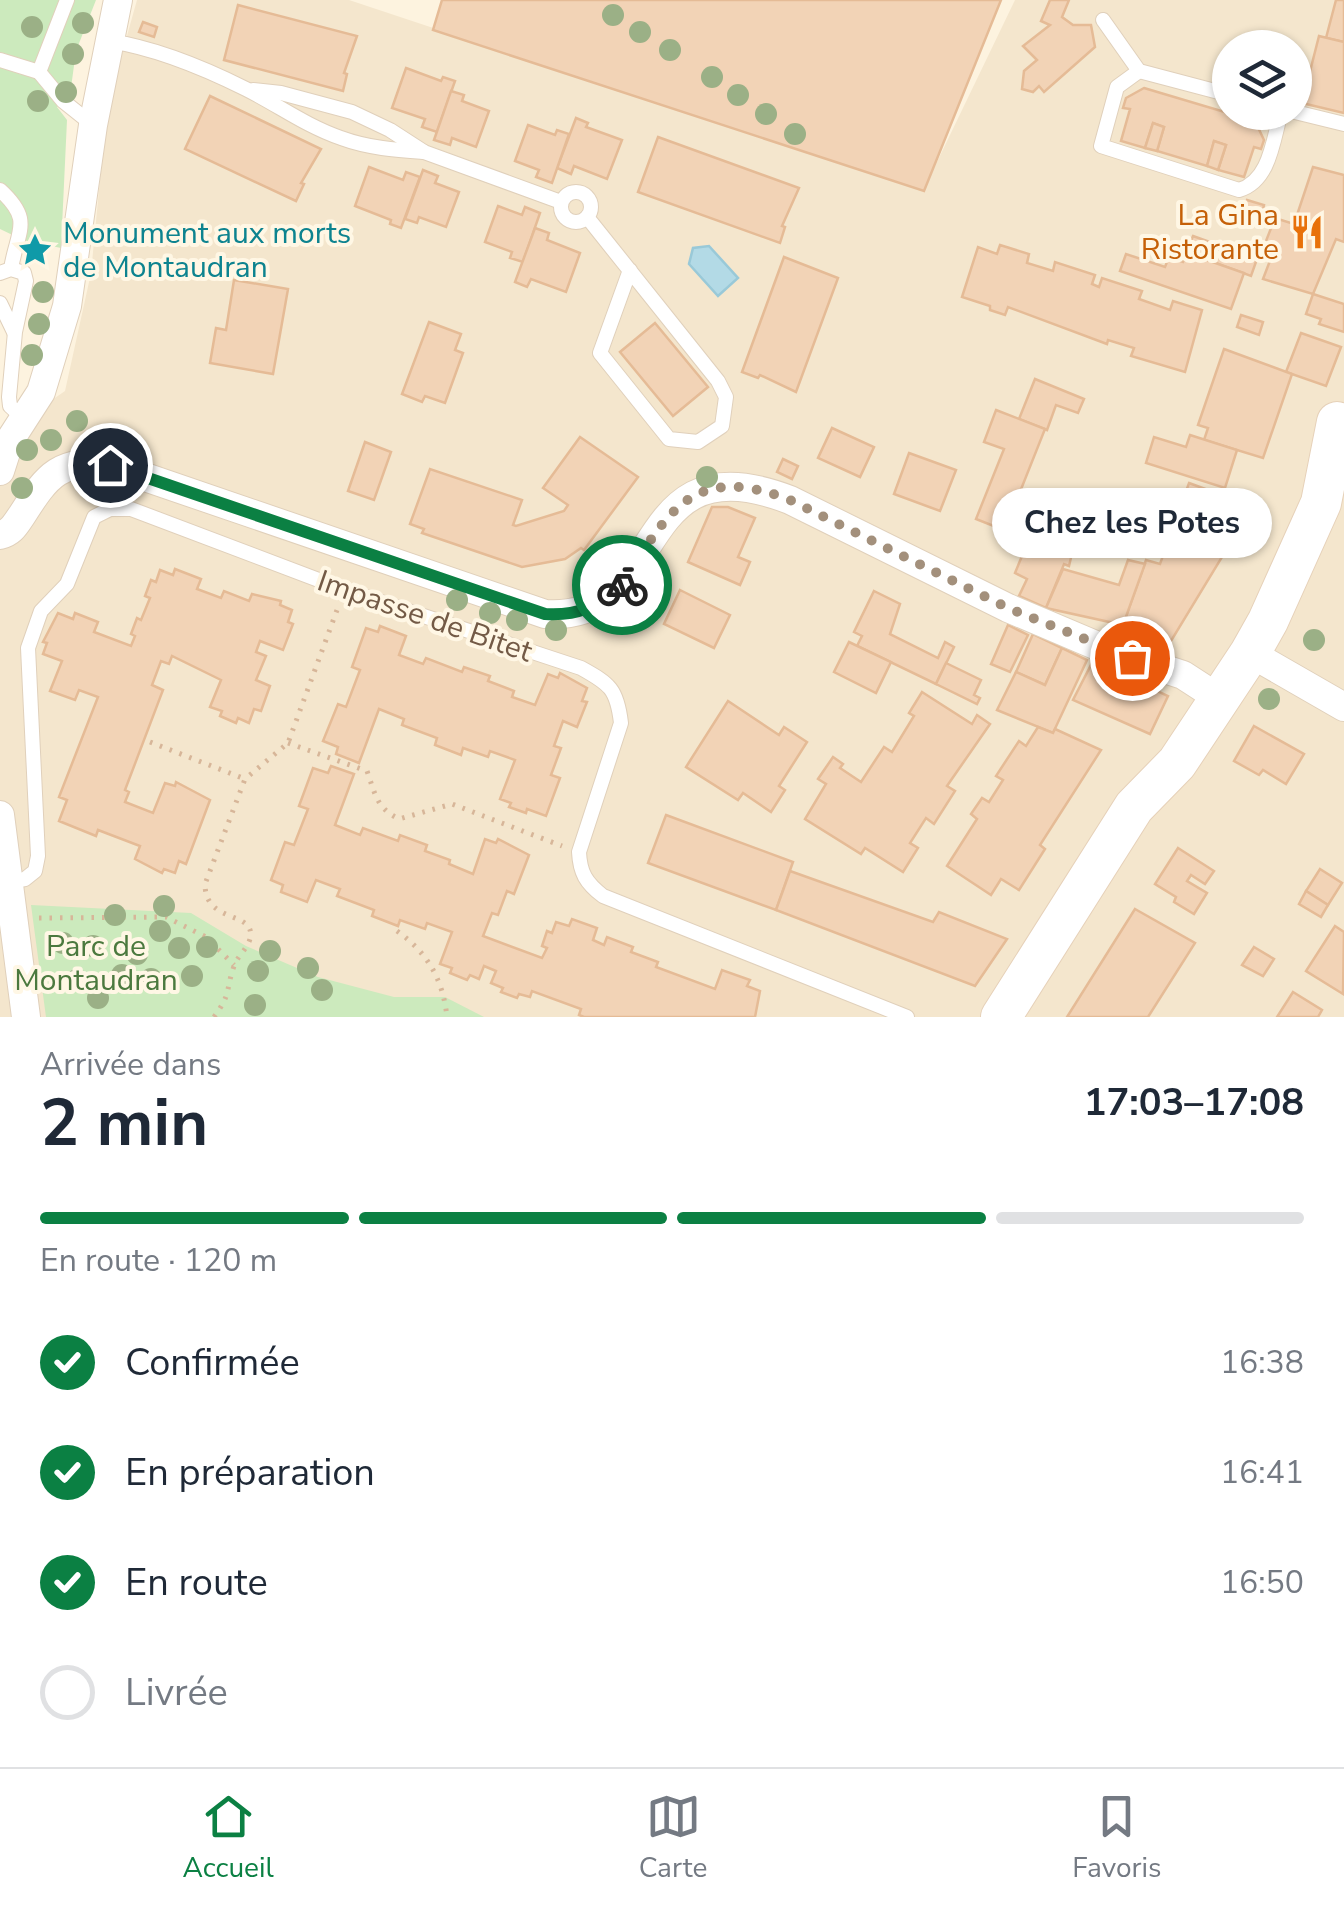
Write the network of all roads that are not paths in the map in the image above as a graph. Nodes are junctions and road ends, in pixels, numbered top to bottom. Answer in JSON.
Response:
{"nodes":[{"id":1,"x":67,"y":0,"type":"edge"},
{"id":2,"x":118,"y":0,"type":"edge"},
{"id":3,"x":1102,"y":20,"type":"dead end"},
{"id":4,"x":108,"y":41,"type":"junction"},
{"id":5,"x":0,"y":60,"type":"edge"},
{"id":6,"x":1139,"y":70,"type":"junction"},
{"id":7,"x":40,"y":72,"type":"junction"},
{"id":8,"x":247,"y":90,"type":"junction"},
{"id":9,"x":1212,"y":90,"type":"edge"},
{"id":10,"x":1312,"y":116,"type":"edge"},
{"id":11,"x":1344,"y":124,"type":"edge"},
{"id":12,"x":93,"y":125,"type":"junction"},
{"id":13,"x":1276,"y":130,"type":"edge"},
{"id":14,"x":424,"y":152,"type":"junction"},
{"id":15,"x":0,"y":190,"type":"edge"},
{"id":16,"x":561,"y":202,"type":"junction"},
{"id":17,"x":587,"y":218,"type":"junction"},
{"id":18,"x":630,"y":270,"type":"junction"},
{"id":19,"x":6,"y":271,"type":"edge"},
{"id":20,"x":0,"y":303,"type":"edge"},
{"id":21,"x":14,"y":332,"type":"junction"},
{"id":22,"x":1341,"y":413,"type":"edge"},
{"id":23,"x":24,"y":420,"type":"junction"},
{"id":24,"x":0,"y":471,"type":"edge"},
{"id":25,"x":0,"y":536,"type":"edge"},
{"id":26,"x":1250,"y":653,"type":"junction"},
{"id":27,"x":1210,"y":692,"type":"junction"},
{"id":28,"x":1344,"y":708,"type":"edge"},
{"id":29,"x":0,"y":815,"type":"edge"},
{"id":30,"x":8,"y":882,"type":"junction"},
{"id":31,"x":26,"y":1017,"type":"edge"},
{"id":32,"x":907,"y":1017,"type":"edge"},
{"id":33,"x":1002,"y":1017,"type":"edge"}],
"edges":[{"from":1,"to":7,"type":"lane"},
{"from":2,"to":4,"type":"street"},
{"from":3,"to":6,"type":"lane"},
{"from":4,"to":8,"type":"lane"},
{"from":4,"to":12,"type":"street"},
{"from":5,"to":7,"type":"lane"},
{"from":6,"to":9,"type":"lane"},
{"from":6,"to":13,"type":"lane"},
{"from":7,"to":12,"type":"lane"},
{"from":8,"to":14,"type":"lane"},
{"from":8,"to":14,"type":"lane"},
{"from":10,"to":11,"type":"lane"},
{"from":12,"to":23,"type":"street"},
{"from":14,"to":16,"type":"lane"},
{"from":15,"to":19,"type":"lane"},
{"from":16,"to":17,"type":"lane"},
{"from":16,"to":17,"type":"lane"},
{"from":17,"to":18,"type":"lane"},
{"from":18,"to":18,"type":"lane"},
{"from":19,"to":21,"type":"lane"},
{"from":20,"to":21,"type":"lane"},
{"from":21,"to":23,"type":"lane"},
{"from":22,"to":26,"type":"main road"},
{"from":22,"to":27,"type":"main road"},
{"from":23,"to":24,"type":"street"},
{"from":25,"to":27,"type":"street"},
{"from":26,"to":27,"type":"main road"},
{"from":26,"to":28,"type":"street"},
{"from":27,"to":33,"type":"main road"},
{"from":29,"to":30,"type":"street"},
{"from":30,"to":31,"type":"street"},
{"from":30,"to":32,"type":"lane","name":"Impasse de Bitet"}]}
